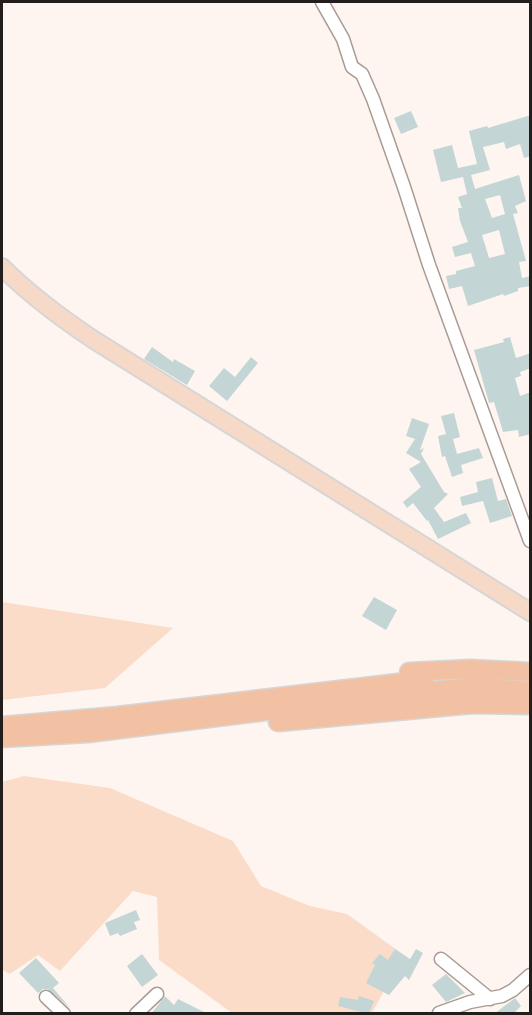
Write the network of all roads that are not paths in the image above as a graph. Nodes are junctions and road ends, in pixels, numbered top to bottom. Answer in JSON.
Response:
{"nodes":[{"id":1,"x":322,"y":2,"type":"edge"},
{"id":2,"x":2,"y":267,"type":"edge"},
{"id":3,"x":531,"y":541,"type":"edge"},
{"id":4,"x":531,"y":612,"type":"edge"},
{"id":5,"x":527,"y":673,"type":"edge"},
{"id":6,"x":531,"y":690,"type":"edge"},
{"id":7,"x":531,"y":705,"type":"edge"},
{"id":8,"x":2,"y":726,"type":"edge"},
{"id":9,"x":88,"y":733,"type":"junction"},
{"id":10,"x":2,"y":738,"type":"edge"},
{"id":11,"x":441,"y":959,"type":"dead end"},
{"id":12,"x":531,"y":975,"type":"edge"},
{"id":13,"x":157,"y":994,"type":"dead end"},
{"id":14,"x":46,"y":997,"type":"dead end"},
{"id":15,"x":485,"y":1000,"type":"junction"},
{"id":16,"x":439,"y":1013,"type":"edge"},
{"id":17,"x":64,"y":1014,"type":"edge"},
{"id":18,"x":136,"y":1014,"type":"edge"},
{"id":19,"x":484,"y":1014,"type":"edge"}],
"edges":[{"from":1,"to":3,"type":"street"},
{"from":2,"to":4,"type":"main road"},
{"from":5,"to":8,"type":"highway"},
{"from":6,"to":9,"type":"highway"},
{"from":7,"to":9,"type":"highway"},
{"from":9,"to":10,"type":"highway"},
{"from":11,"to":15,"type":"street"},
{"from":12,"to":15,"type":"street"},
{"from":13,"to":18,"type":"street"},
{"from":14,"to":17,"type":"street"},
{"from":15,"to":16,"type":"street"},
{"from":15,"to":19,"type":"street"}]}
